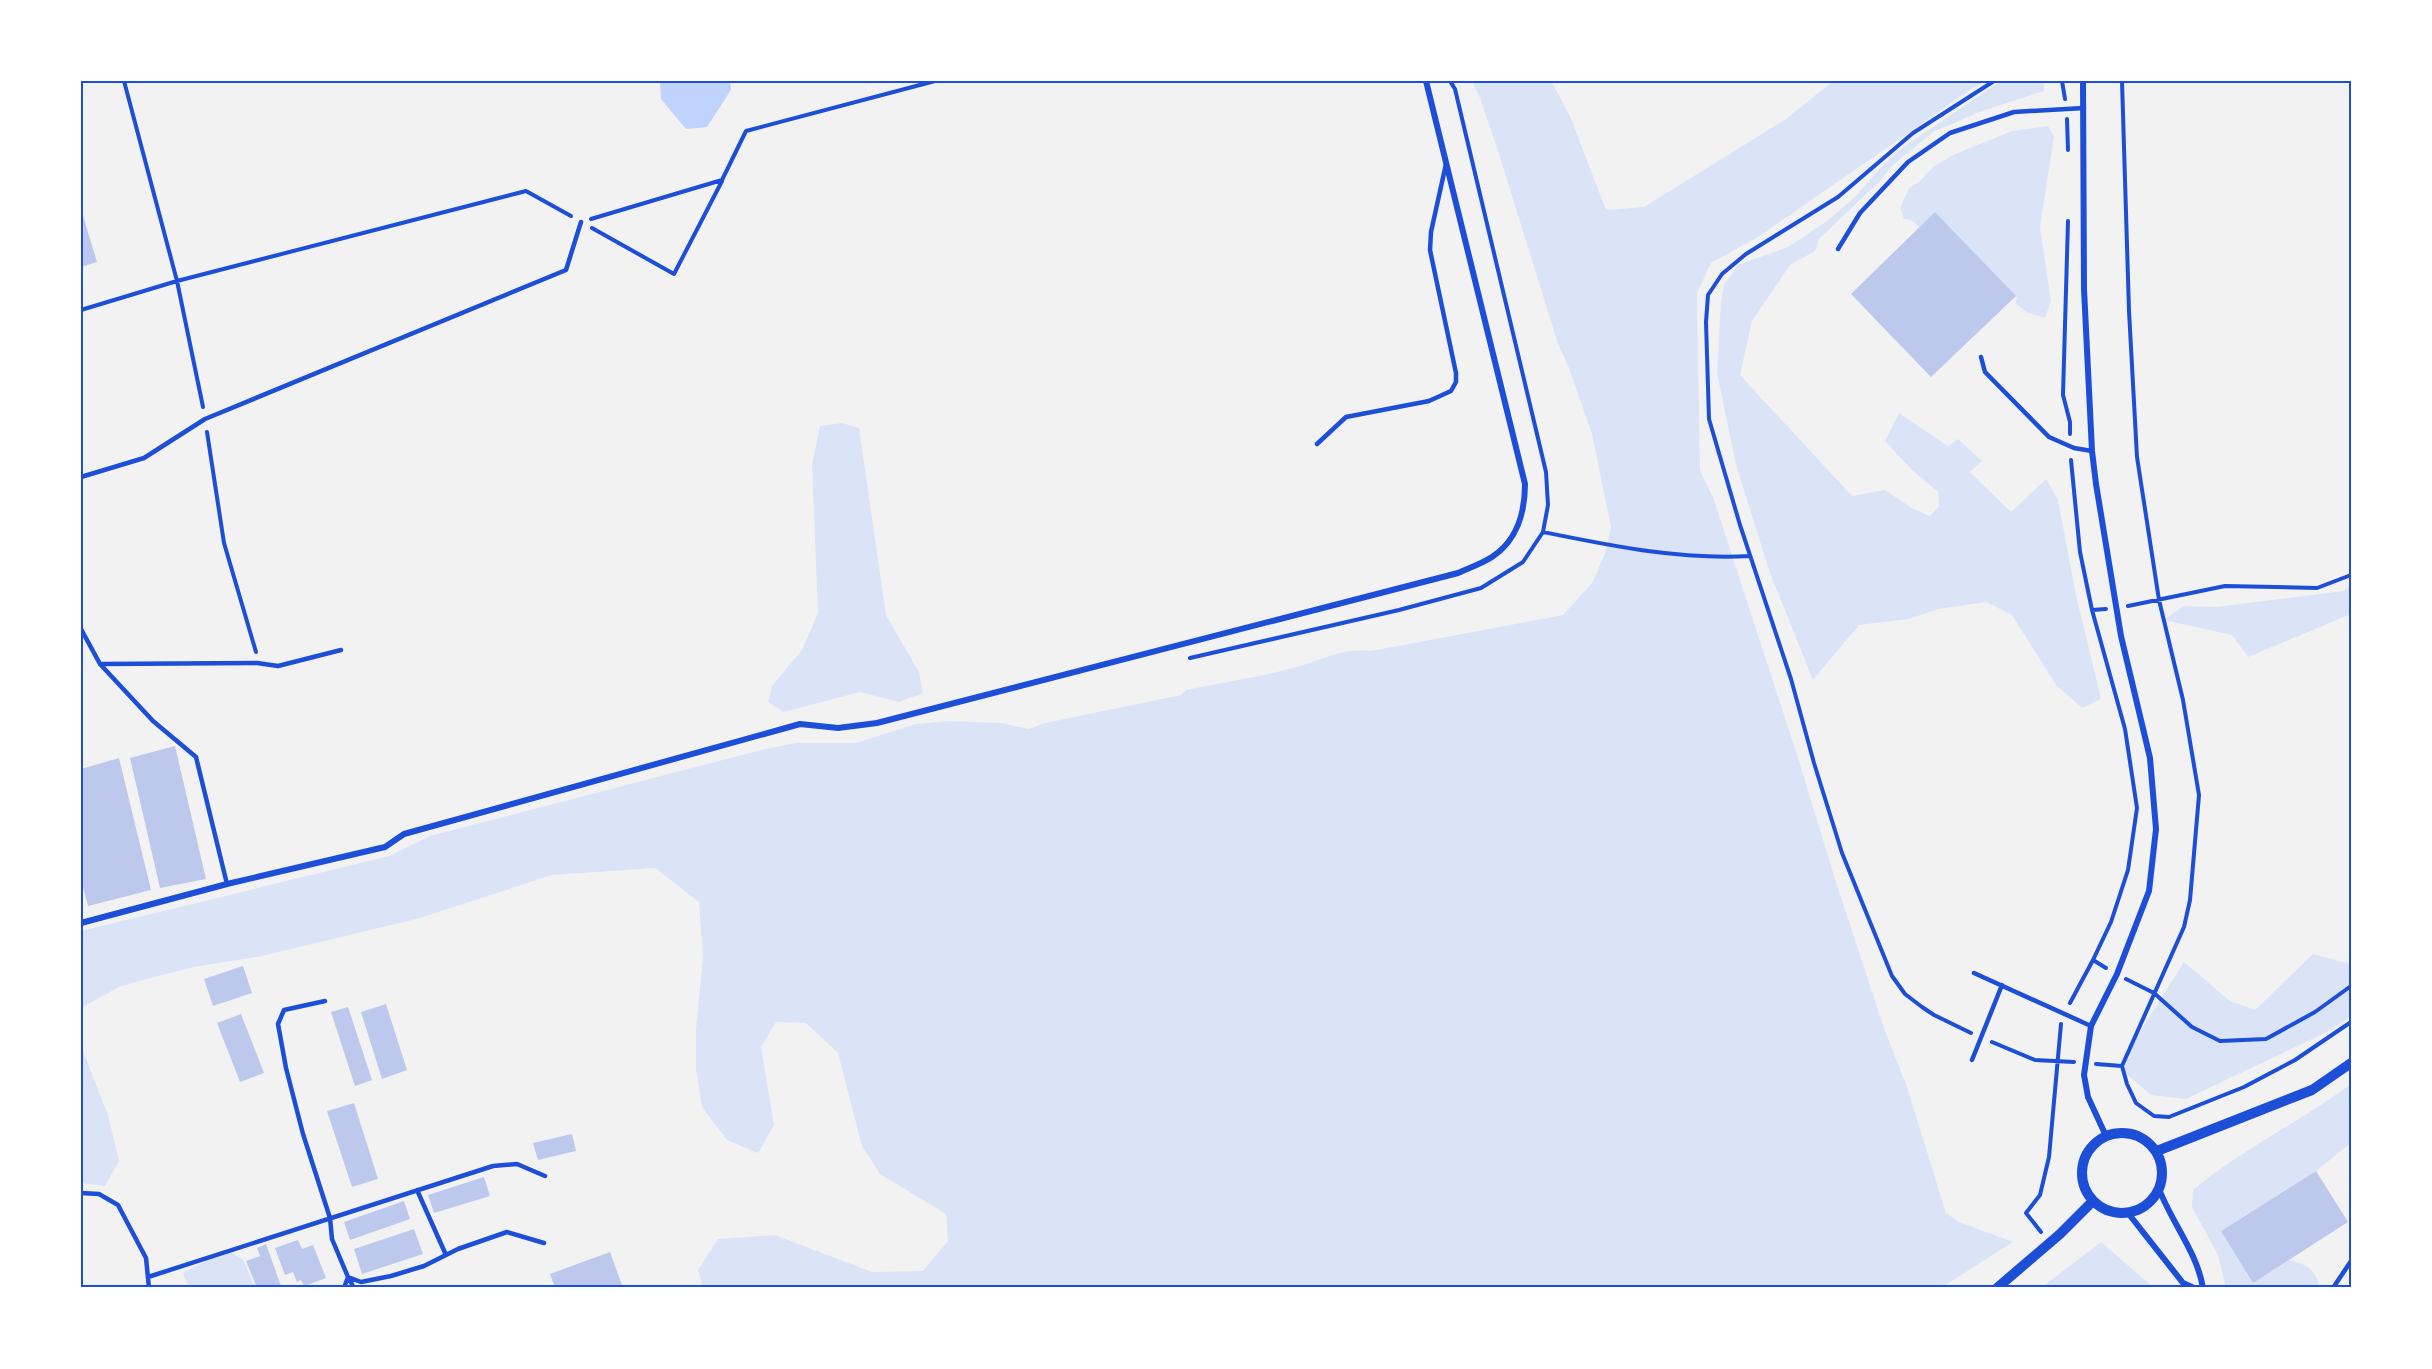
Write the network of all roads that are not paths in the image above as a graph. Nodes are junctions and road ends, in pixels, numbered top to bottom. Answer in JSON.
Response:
{"nodes":[{"id":1,"x":1426,"y":81,"type":"edge"},
{"id":2,"x":2083,"y":81,"type":"edge"},
{"id":3,"x":2084,"y":108,"type":"junction"},
{"id":4,"x":1446,"y":161,"type":"junction"},
{"id":5,"x":581,"y":222,"type":"road end"},
{"id":6,"x":1838,"y":249,"type":"dead end"},
{"id":7,"x":1981,"y":357,"type":"dead end"},
{"id":8,"x":1317,"y":444,"type":"dead end"},
{"id":9,"x":2092,"y":452,"type":"junction"},
{"id":10,"x":81,"y":477,"type":"edge"},
{"id":11,"x":81,"y":629,"type":"edge"},
{"id":12,"x":341,"y":650,"type":"dead end"},
{"id":13,"x":100,"y":664,"type":"junction"},
{"id":14,"x":227,"y":884,"type":"junction"},
{"id":15,"x":81,"y":923,"type":"edge"},
{"id":16,"x":1974,"y":973,"type":"dead end"},
{"id":17,"x":2002,"y":985,"type":"junction"},
{"id":18,"x":325,"y":1001,"type":"dead end"},
{"id":19,"x":2091,"y":1026,"type":"junction"},
{"id":20,"x":1972,"y":1060,"type":"dead end"},
{"id":21,"x":2351,"y":1062,"type":"edge"},
{"id":22,"x":2106,"y":1136,"type":"junction"},
{"id":23,"x":2157,"y":1151,"type":"junction"},
{"id":24,"x":545,"y":1176,"type":"dead end"},
{"id":25,"x":2159,"y":1189,"type":"junction"},
{"id":26,"x":417,"y":1190,"type":"junction"},
{"id":27,"x":81,"y":1193,"type":"edge"},
{"id":28,"x":2093,"y":1201,"type":"junction"},
{"id":29,"x":2128,"y":1213,"type":"junction"},
{"id":30,"x":330,"y":1218,"type":"junction"},
{"id":31,"x":544,"y":1243,"type":"dead end"},
{"id":32,"x":446,"y":1255,"type":"junction"},
{"id":33,"x":2351,"y":1261,"type":"edge"},
{"id":34,"x":148,"y":1277,"type":"junction"},
{"id":35,"x":348,"y":1277,"type":"junction"},
{"id":36,"x":149,"y":1288,"type":"edge"},
{"id":37,"x":344,"y":1288,"type":"edge"},
{"id":38,"x":354,"y":1288,"type":"edge"},
{"id":39,"x":1997,"y":1288,"type":"edge"},
{"id":40,"x":2194,"y":1288,"type":"edge"},
{"id":41,"x":2203,"y":1288,"type":"edge"},
{"id":42,"x":2333,"y":1288,"type":"edge"}],
"edges":[{"from":1,"to":4,"type":"street"},
{"from":2,"to":3,"type":"street"},
{"from":3,"to":6,"type":"lane"},
{"from":3,"to":9,"type":"street"},
{"from":4,"to":8,"type":"lane"},
{"from":4,"to":14,"type":"street"},
{"from":5,"to":10,"type":"lane"},
{"from":7,"to":9,"type":"lane"},
{"from":9,"to":19,"type":"street"},
{"from":11,"to":13,"type":"lane"},
{"from":12,"to":13,"type":"lane"},
{"from":13,"to":14,"type":"lane"},
{"from":14,"to":15,"type":"street"},
{"from":16,"to":17,"type":"lane"},
{"from":17,"to":19,"type":"lane"},
{"from":17,"to":20,"type":"lane"},
{"from":18,"to":30,"type":"lane"},
{"from":19,"to":22,"type":"street"},
{"from":21,"to":23,"type":"street"},
{"from":22,"to":23,"type":"street"},
{"from":22,"to":28,"type":"street"},
{"from":23,"to":25,"type":"street"},
{"from":24,"to":26,"type":"lane"},
{"from":25,"to":29,"type":"street"},
{"from":25,"to":41,"type":"street"},
{"from":26,"to":30,"type":"lane"},
{"from":26,"to":32,"type":"lane"},
{"from":27,"to":34,"type":"lane"},
{"from":28,"to":29,"type":"street"},
{"from":28,"to":39,"type":"street"},
{"from":29,"to":40,"type":"street"},
{"from":30,"to":34,"type":"lane"},
{"from":30,"to":35,"type":"lane"},
{"from":31,"to":32,"type":"lane"},
{"from":32,"to":35,"type":"lane"},
{"from":33,"to":42,"type":"lane"},
{"from":34,"to":36,"type":"lane"},
{"from":35,"to":37,"type":"lane"},
{"from":35,"to":38,"type":"lane"}]}
